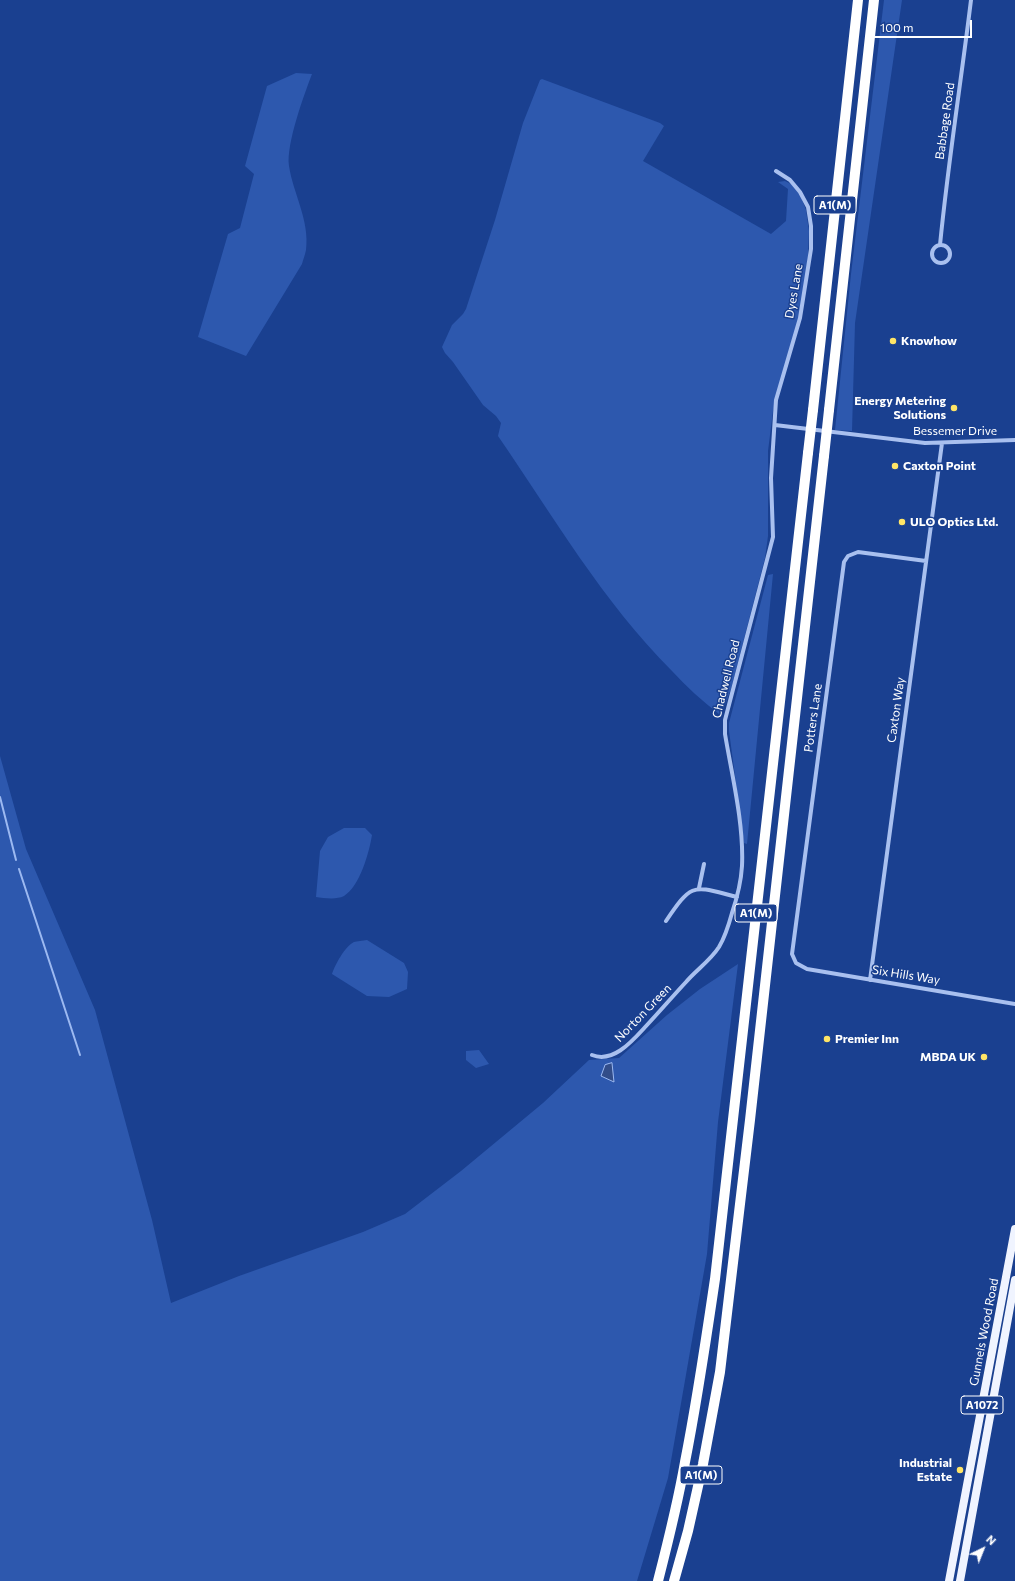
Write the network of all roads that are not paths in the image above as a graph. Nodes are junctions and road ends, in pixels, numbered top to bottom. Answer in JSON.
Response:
{"nodes":[{"id":1,"x":858,"y":0,"type":"edge"},
{"id":2,"x":874,"y":0,"type":"edge"},
{"id":3,"x":971,"y":0,"type":"edge"},
{"id":4,"x":776,"y":171,"type":"dead end"},
{"id":5,"x":940,"y":245,"type":"junction"},
{"id":6,"x":775,"y":426,"type":"junction"},
{"id":7,"x":1015,"y":440,"type":"edge"},
{"id":8,"x":942,"y":443,"type":"junction"},
{"id":9,"x":926,"y":561,"type":"junction"},
{"id":10,"x":704,"y":864,"type":"dead end"},
{"id":11,"x":699,"y":888,"type":"junction"},
{"id":12,"x":737,"y":897,"type":"junction"},
{"id":13,"x":666,"y":921,"type":"dead end"},
{"id":14,"x":796,"y":963,"type":"joint"},
{"id":15,"x":694,"y":974,"type":"joint"},
{"id":16,"x":870,"y":980,"type":"junction"},
{"id":17,"x":1014,"y":1005,"type":"edge"},
{"id":18,"x":592,"y":1055,"type":"dead end"},
{"id":19,"x":1015,"y":1229,"type":"edge"},
{"id":20,"x":1015,"y":1280,"type":"edge"},
{"id":21,"x":658,"y":1581,"type":"edge"},
{"id":22,"x":674,"y":1581,"type":"edge"},
{"id":23,"x":949,"y":1581,"type":"edge"},
{"id":24,"x":960,"y":1581,"type":"edge"}],
"edges":[{"from":1,"to":21,"type":"highway","number":"A1(M)","bridge":true},
{"from":2,"to":22,"type":"highway","number":"A1(M)","bridge":true},
{"from":3,"to":5,"type":"street","name":"Babbage Road"},
{"from":4,"to":6,"type":"street","name":"Dyes Lane"},
{"from":5,"to":5,"type":"street","name":"Babbage Road"},
{"from":6,"to":8,"type":"street","name":"Bessemer Drive"},
{"from":6,"to":12,"type":"street","name":"Chadwell Road"},
{"from":7,"to":8,"type":"street","name":"Bessemer Drive"},
{"from":8,"to":9,"type":"street","name":"Caxton Way"},
{"from":9,"to":14,"type":"street","name":"Potters Lane"},
{"from":9,"to":16,"type":"street","name":"Caxton Way"},
{"from":10,"to":11,"type":"street"},
{"from":11,"to":12,"type":"street"},
{"from":11,"to":13,"type":"street"},
{"from":12,"to":15,"type":"street","name":"Chadwell Road"},
{"from":14,"to":16,"type":"street","name":"Six Hills Way"},
{"from":15,"to":18,"type":"street","name":"Norton Green"},
{"from":16,"to":17,"type":"street","name":"Six Hills Way"},
{"from":19,"to":23,"type":"main road","name":"Gunnels Wood Road","number":"A1072"},
{"from":20,"to":24,"type":"main road","name":"Gunnels Wood Road","number":"A1072"}]}
